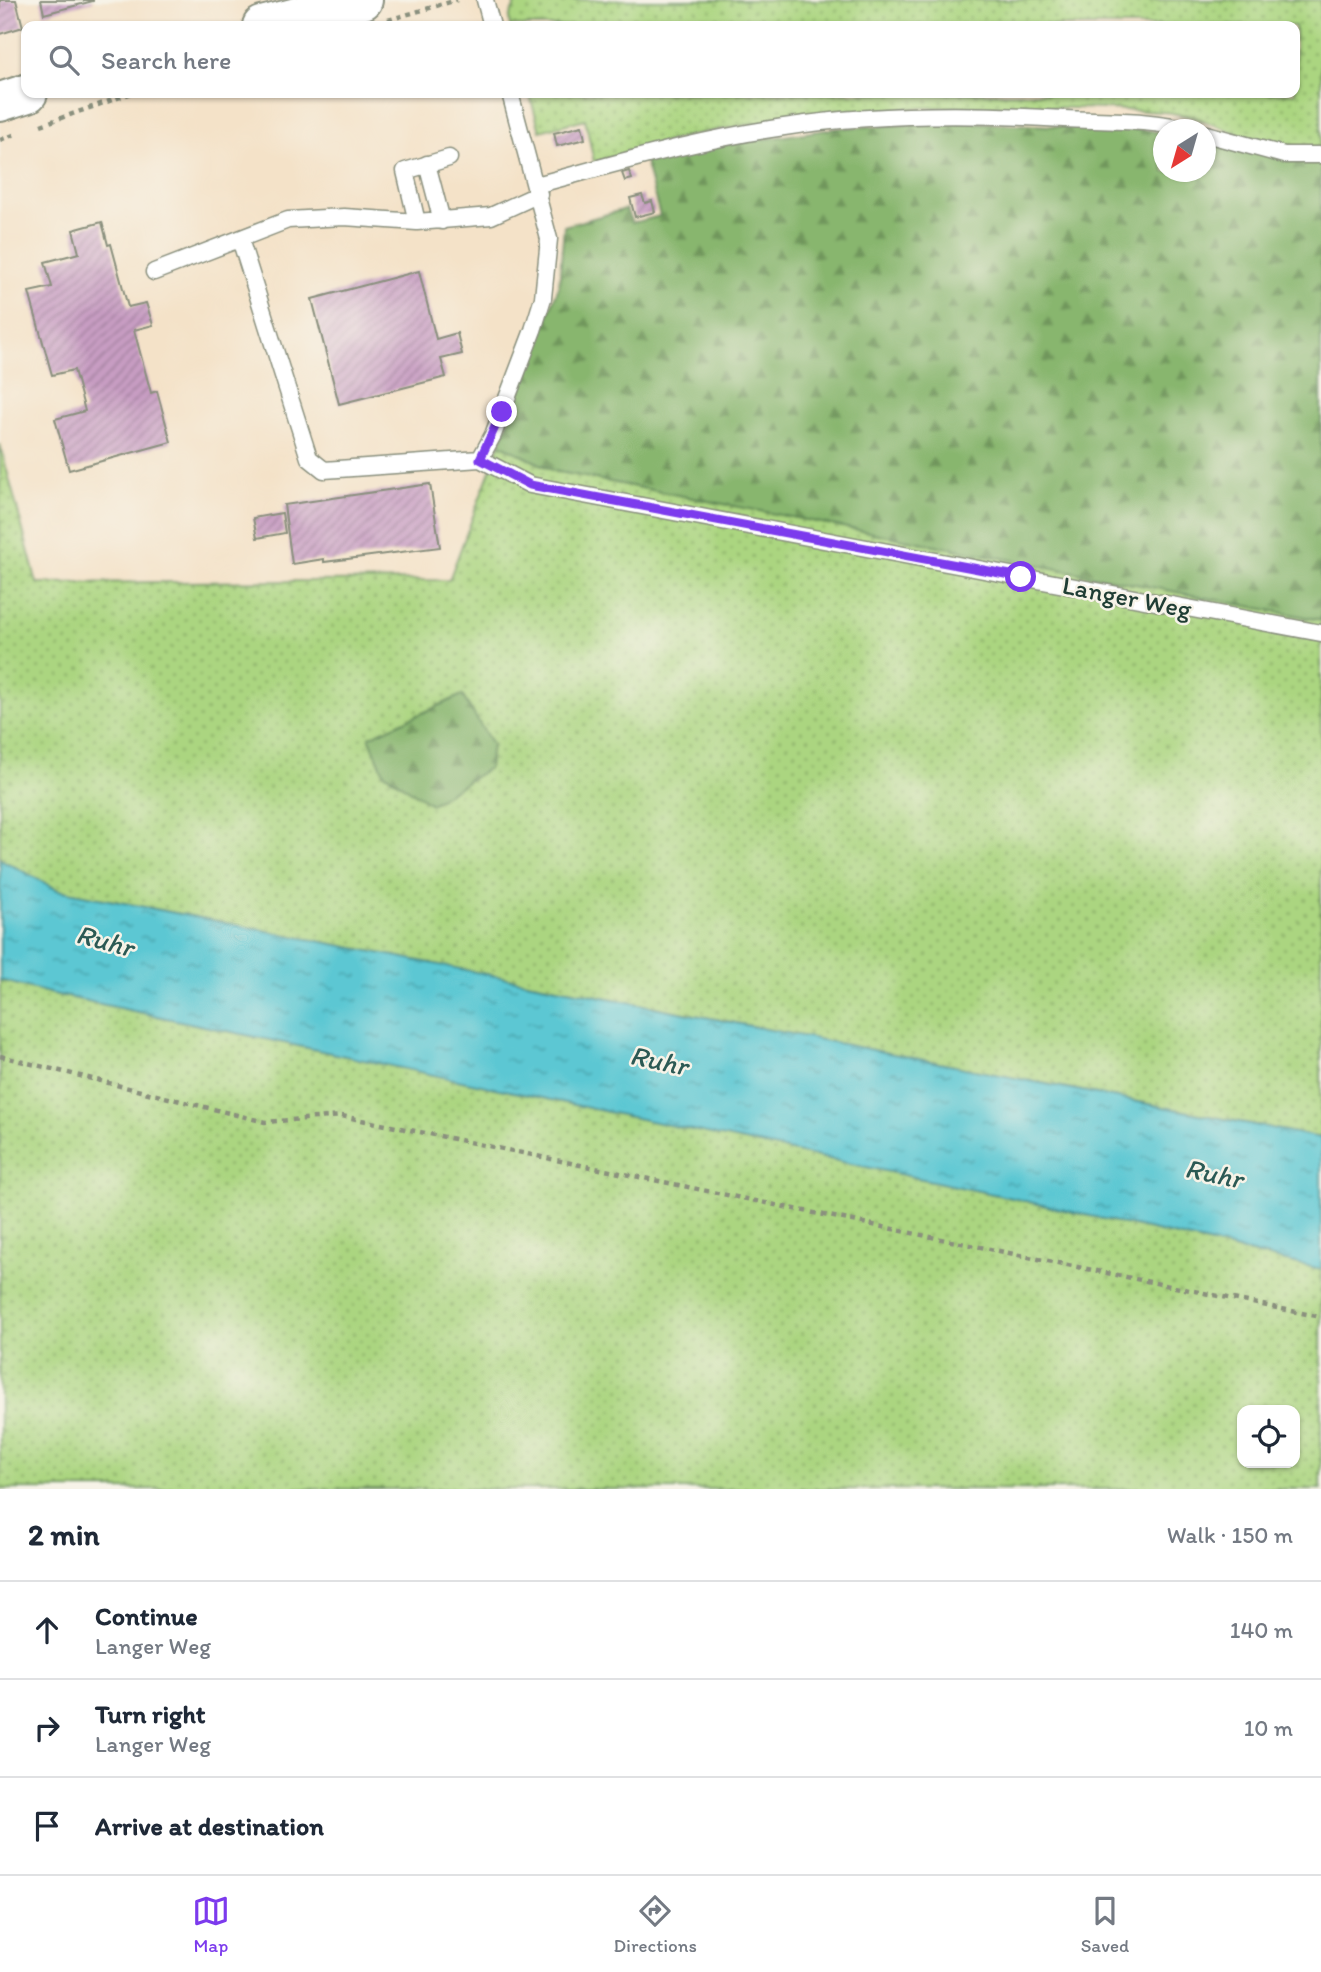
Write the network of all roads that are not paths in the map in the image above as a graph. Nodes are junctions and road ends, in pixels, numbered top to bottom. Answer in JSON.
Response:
{"nodes":[{"id":1,"x":485,"y":0,"type":"edge"},
{"id":2,"x":372,"y":11,"type":"edge"},
{"id":3,"x":299,"y":21,"type":"edge"},
{"id":4,"x":491,"y":21,"type":"edge"},
{"id":5,"x":511,"y":98,"type":"edge"},
{"id":6,"x":30,"y":111,"type":"edge"},
{"id":7,"x":10,"y":118,"type":"edge"},
{"id":8,"x":1153,"y":123,"type":"edge"},
{"id":9,"x":1216,"y":137,"type":"edge"},
{"id":10,"x":1321,"y":155,"type":"edge"},
{"id":11,"x":449,"y":158,"type":"dead end"},
{"id":12,"x":427,"y":164,"type":"junction"},
{"id":13,"x":537,"y":190,"type":"junction"},
{"id":14,"x":442,"y":221,"type":"junction"},
{"id":15,"x":417,"y":222,"type":"junction"},
{"id":16,"x":240,"y":239,"type":"junction"},
{"id":17,"x":153,"y":272,"type":"dead end"},
{"id":18,"x":480,"y":459,"type":"junction"},
{"id":19,"x":1321,"y":633,"type":"edge"}],
"edges":[{"from":1,"to":4,"type":"lane"},
{"from":2,"to":3,"type":"main road"},
{"from":5,"to":13,"type":"lane"},
{"from":6,"to":7,"type":"main road"},
{"from":8,"to":13,"type":"lane"},
{"from":9,"to":10,"type":"lane"},
{"from":11,"to":12,"type":"lane"},
{"from":12,"to":14,"type":"lane"},
{"from":12,"to":15,"type":"lane"},
{"from":13,"to":14,"type":"lane"},
{"from":13,"to":18,"type":"lane"},
{"from":14,"to":15,"type":"lane"},
{"from":15,"to":16,"type":"lane"},
{"from":16,"to":17,"type":"lane"},
{"from":16,"to":18,"type":"lane"},
{"from":18,"to":19,"type":"lane","name":"Langer Weg"}]}
